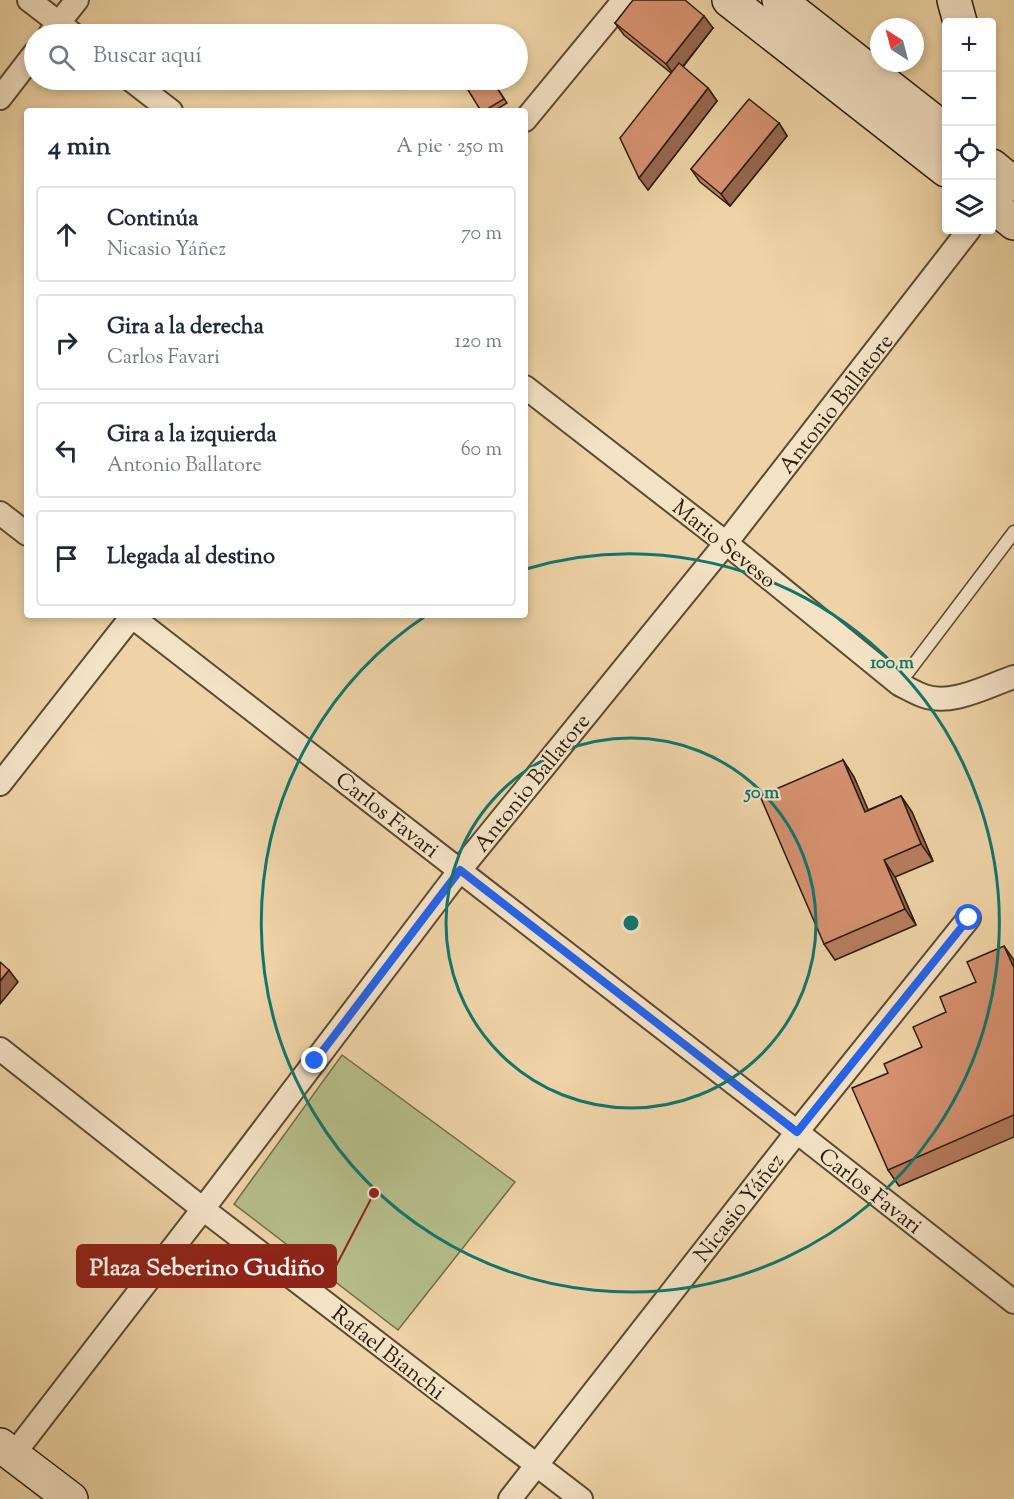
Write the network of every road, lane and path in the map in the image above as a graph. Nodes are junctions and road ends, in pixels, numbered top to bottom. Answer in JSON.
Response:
{"nodes":[{"id":1,"x":29,"y":0,"type":"edge"},
{"id":2,"x":77,"y":0,"type":"edge"},
{"id":3,"x":624,"y":0,"type":"edge"},
{"id":4,"x":729,"y":0,"type":"edge"},
{"id":5,"x":779,"y":0,"type":"edge"},
{"id":6,"x":954,"y":0,"type":"edge"},
{"id":7,"x":959,"y":18,"type":"edge"},
{"id":8,"x":54,"y":24,"type":"edge"},
{"id":9,"x":65,"y":24,"type":"edge"},
{"id":10,"x":24,"y":67,"type":"edge"},
{"id":11,"x":144,"y":90,"type":"edge"},
{"id":12,"x":0,"y":98,"type":"edge"},
{"id":13,"x":167,"y":108,"type":"edge"},
{"id":14,"x":528,"y":116,"type":"edge"},
{"id":15,"x":942,"y":128,"type":"edge"},
{"id":16,"x":942,"y":167,"type":"edge"},
{"id":17,"x":996,"y":208,"type":"edge"},
{"id":18,"x":1014,"y":223,"type":"edge"},
{"id":19,"x":966,"y":234,"type":"edge"},
{"id":20,"x":528,"y":389,"type":"edge"},
{"id":21,"x":0,"y":513,"type":"edge"},
{"id":22,"x":24,"y":532,"type":"edge"},
{"id":23,"x":1014,"y":532,"type":"edge"},
{"id":24,"x":726,"y":543,"type":"junction"},
{"id":25,"x":130,"y":618,"type":"edge"},
{"id":26,"x":136,"y":618,"type":"edge"},
{"id":27,"x":1014,"y":677,"type":"edge"},
{"id":28,"x":898,"y":684,"type":"junction"},
{"id":29,"x":0,"y":784,"type":"edge"},
{"id":30,"x":460,"y":870,"type":"junction"},
{"id":31,"x":969,"y":918,"type":"dead end"},
{"id":32,"x":0,"y":1049,"type":"edge"},
{"id":33,"x":797,"y":1132,"type":"junction"},
{"id":34,"x":204,"y":1209,"type":"junction"},
{"id":35,"x":1014,"y":1302,"type":"edge"},
{"id":36,"x":7,"y":1450,"type":"edge"},
{"id":37,"x":537,"y":1466,"type":"junction"},
{"id":38,"x":71,"y":1499,"type":"edge"},
{"id":39,"x":510,"y":1499,"type":"edge"},
{"id":40,"x":580,"y":1499,"type":"edge"}],
"edges":[{"from":1,"to":8,"type":"street"},
{"from":2,"to":9,"type":"street"},
{"from":3,"to":14,"type":"street"},
{"from":4,"to":16,"type":"main road"},
{"from":5,"to":15,"type":"main road"},
{"from":6,"to":7,"type":"main road"},
{"from":10,"to":12,"type":"street"},
{"from":11,"to":13,"type":"street"},
{"from":17,"to":18,"type":"main road"},
{"from":19,"to":24,"type":"street","name":"Antonio Ballatore"},
{"from":20,"to":24,"type":"street","name":"Mario Seveso"},
{"from":21,"to":22,"type":"street"},
{"from":23,"to":28,"type":"lane"},
{"from":24,"to":28,"type":"street","name":"Mario Seveso"},
{"from":24,"to":30,"type":"street","name":"Antonio Ballatore"},
{"from":25,"to":29,"type":"street"},
{"from":26,"to":30,"type":"street","name":"Carlos Favari"},
{"from":27,"to":28,"type":"street","name":"Mario Seveso"},
{"from":30,"to":33,"type":"street","name":"Carlos Favari"},
{"from":30,"to":34,"type":"street","name":"Antonio Ballatore"},
{"from":31,"to":33,"type":"street","name":"Nicasio Yáñez"},
{"from":32,"to":34,"type":"street","name":"Rafael Bianchi"},
{"from":33,"to":35,"type":"street","name":"Carlos Favari"},
{"from":33,"to":37,"type":"street","name":"Nicasio Yáñez"},
{"from":34,"to":36,"type":"street","name":"Antonio Ballatore"},
{"from":34,"to":37,"type":"street","name":"Rafael Bianchi"},
{"from":36,"to":38,"type":"main road"},
{"from":37,"to":39,"type":"street","name":"Nicasio Yáñez"},
{"from":37,"to":40,"type":"street","name":"Rafael Bianchi"}]}
